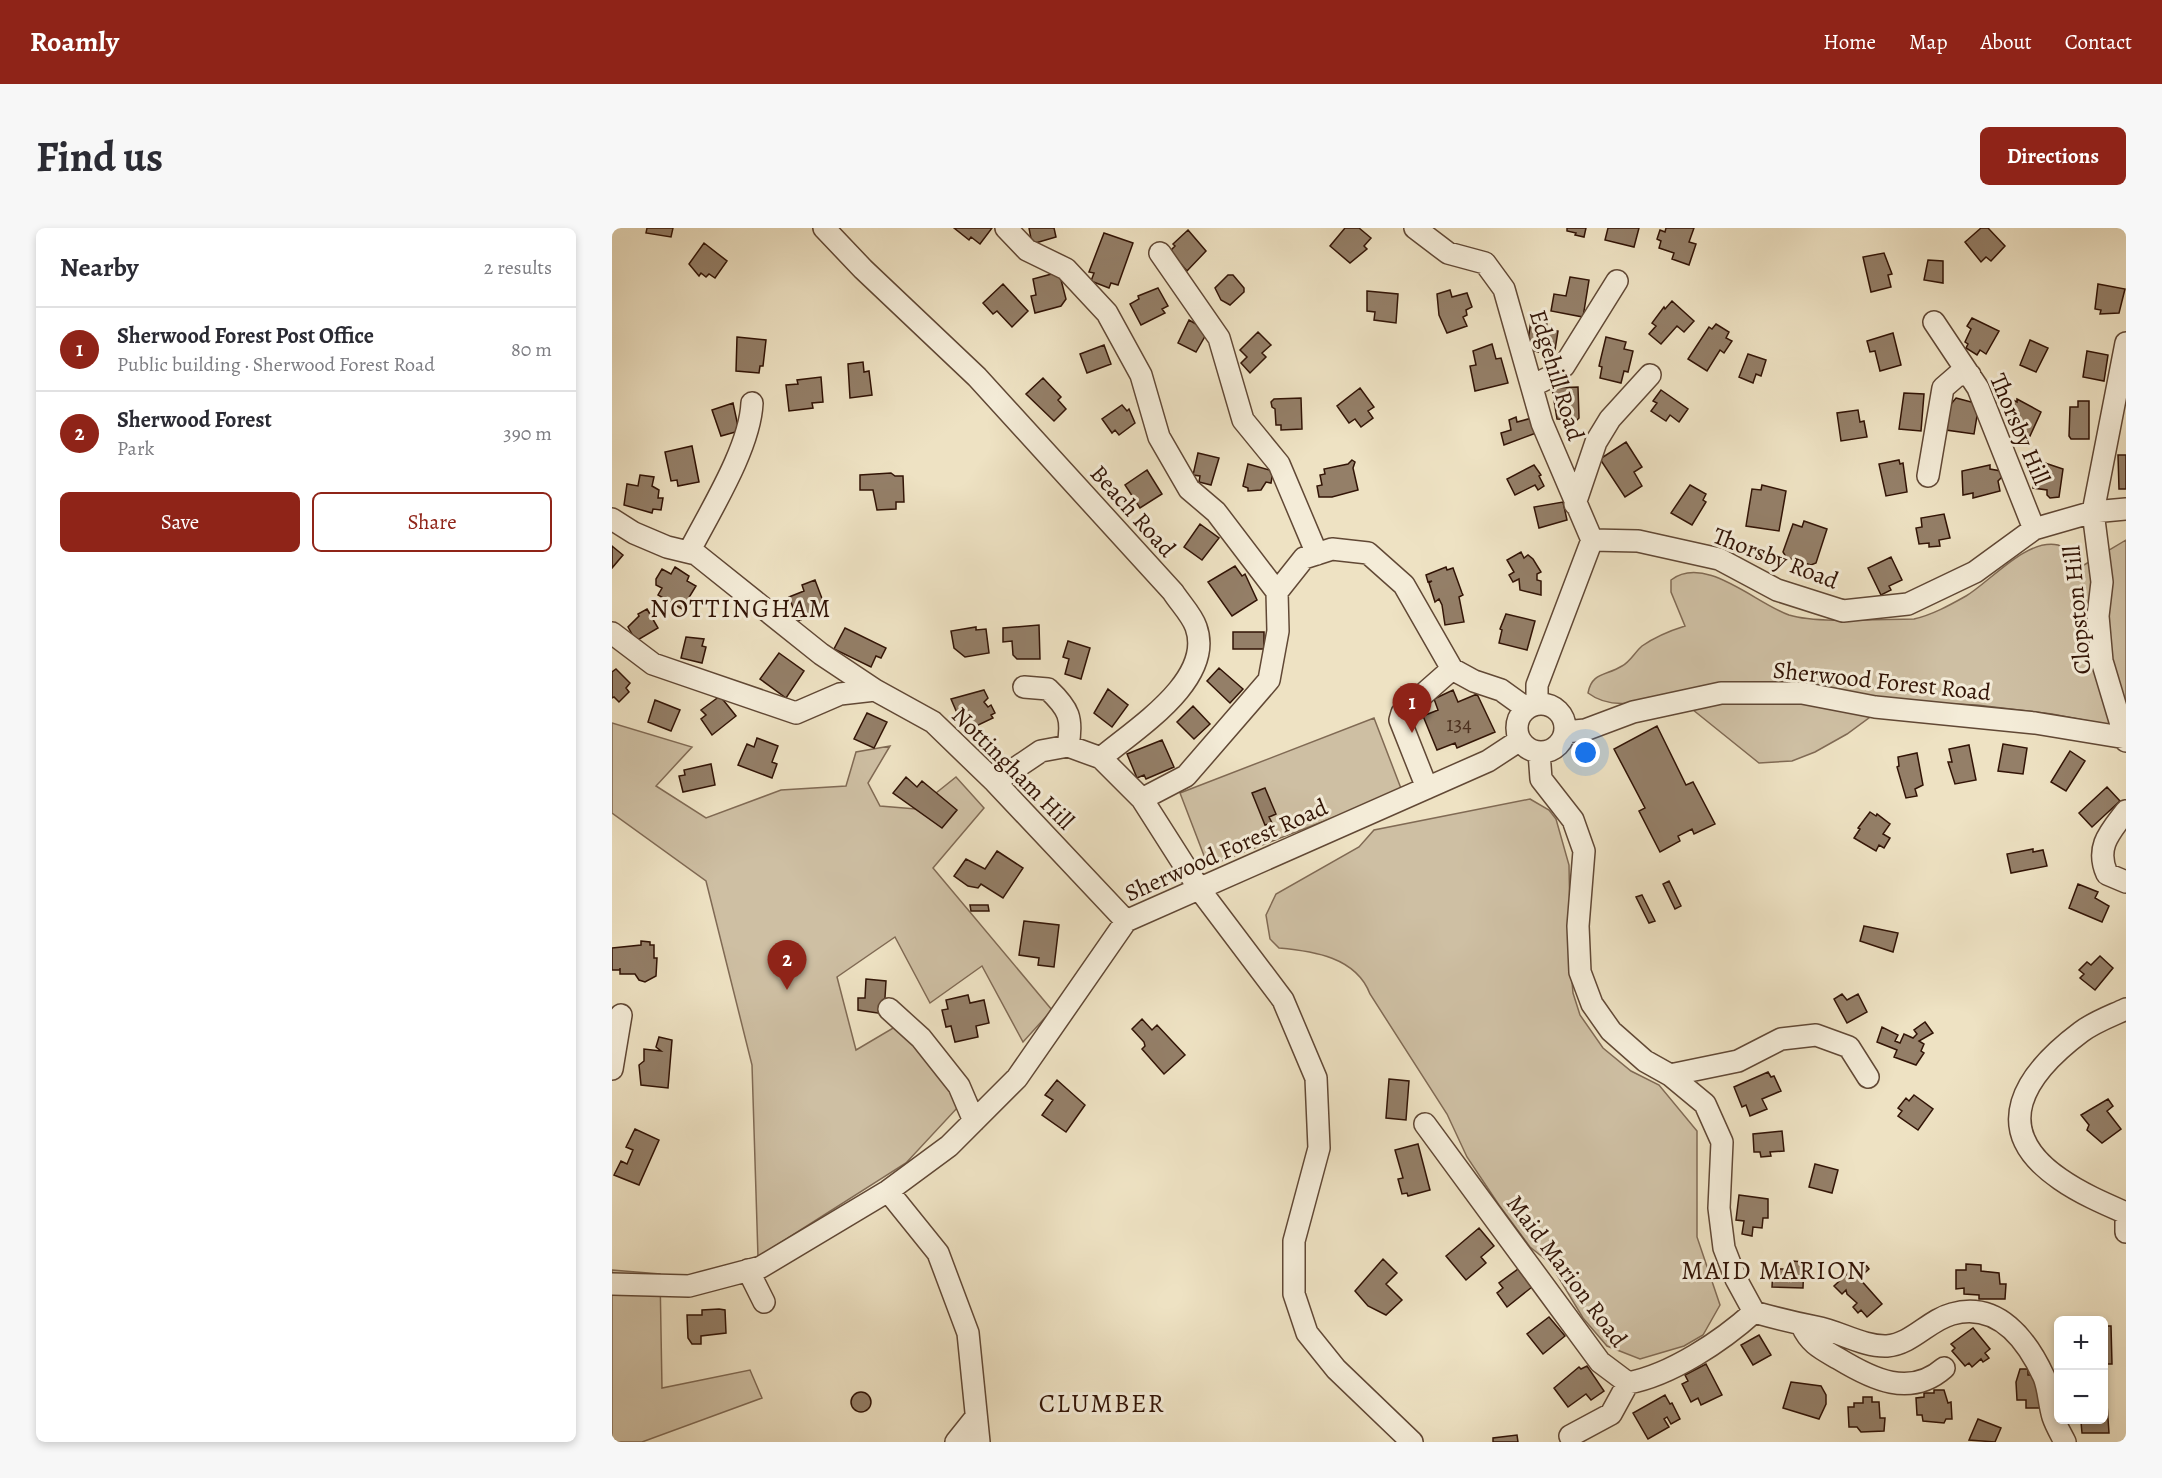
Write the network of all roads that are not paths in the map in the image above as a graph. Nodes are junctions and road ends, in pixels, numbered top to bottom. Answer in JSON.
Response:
{"nodes":[{"id":1,"x":824,"y":228,"type":"edge"},
{"id":2,"x":1006,"y":228,"type":"edge"},
{"id":3,"x":1415,"y":228,"type":"edge"},
{"id":4,"x":1160,"y":252,"type":"dead end"},
{"id":5,"x":1617,"y":281,"type":"dead end"},
{"id":6,"x":1934,"y":322,"type":"dead end"},
{"id":7,"x":2126,"y":343,"type":"edge"},
{"id":8,"x":1650,"y":375,"type":"dead end"},
{"id":9,"x":1970,"y":375,"type":"junction"},
{"id":10,"x":1532,"y":386,"type":"junction"},
{"id":11,"x":752,"y":403,"type":"dead end"},
{"id":12,"x":1928,"y":476,"type":"dead end"},
{"id":13,"x":1575,"y":504,"type":"junction"},
{"id":14,"x":2126,"y":509,"type":"edge"},
{"id":15,"x":2093,"y":513,"type":"junction"},
{"id":16,"x":612,"y":519,"type":"edge"},
{"id":17,"x":2034,"y":530,"type":"junction"},
{"id":18,"x":1592,"y":540,"type":"junction"},
{"id":19,"x":689,"y":552,"type":"junction"},
{"id":20,"x":1317,"y":554,"type":"junction"},
{"id":21,"x":1277,"y":592,"type":"junction"},
{"id":22,"x":612,"y":633,"type":"edge"},
{"id":23,"x":1452,"y":669,"type":"junction"},
{"id":24,"x":1024,"y":687,"type":"dead end"},
{"id":25,"x":875,"y":690,"type":"junction"},
{"id":26,"x":1531,"y":706,"type":"junction"},
{"id":27,"x":1565,"y":732,"type":"junction"},
{"id":28,"x":2125,"y":739,"type":"edge"},
{"id":29,"x":1520,"y":740,"type":"junction"},
{"id":30,"x":1068,"y":747,"type":"junction"},
{"id":31,"x":1539,"y":752,"type":"junction"},
{"id":32,"x":1101,"y":758,"type":"junction"},
{"id":33,"x":995,"y":782,"type":"junction"},
{"id":34,"x":1427,"y":788,"type":"junction"},
{"id":35,"x":1142,"y":799,"type":"junction"},
{"id":36,"x":2126,"y":811,"type":"edge"},
{"id":37,"x":2126,"y":882,"type":"edge"},
{"id":38,"x":1200,"y":890,"type":"junction"},
{"id":39,"x":1126,"y":921,"type":"junction"},
{"id":40,"x":889,"y":1009,"type":"dead end"},
{"id":41,"x":2126,"y":1009,"type":"edge"},
{"id":42,"x":621,"y":1015,"type":"dead end"},
{"id":43,"x":612,"y":1069,"type":"edge"},
{"id":44,"x":1670,"y":1075,"type":"junction"},
{"id":45,"x":1868,"y":1077,"type":"dead end"},
{"id":46,"x":974,"y":1121,"type":"junction"},
{"id":47,"x":1425,"y":1124,"type":"dead end"},
{"id":48,"x":888,"y":1191,"type":"junction"},
{"id":49,"x":2126,"y":1213,"type":"edge"},
{"id":50,"x":2126,"y":1222,"type":"edge"},
{"id":51,"x":2126,"y":1232,"type":"edge"},
{"id":52,"x":748,"y":1270,"type":"junction"},
{"id":53,"x":612,"y":1284,"type":"edge"},
{"id":54,"x":764,"y":1302,"type":"dead end"},
{"id":55,"x":1754,"y":1311,"type":"junction"},
{"id":56,"x":1802,"y":1326,"type":"junction"},
{"id":57,"x":1944,"y":1368,"type":"dead end"},
{"id":58,"x":1628,"y":1383,"type":"junction"},
{"id":59,"x":976,"y":1417,"type":"junction"},
{"id":60,"x":1570,"y":1436,"type":"dead end"},
{"id":61,"x":956,"y":1442,"type":"edge"},
{"id":62,"x":979,"y":1442,"type":"edge"},
{"id":63,"x":1412,"y":1442,"type":"edge"},
{"id":64,"x":2065,"y":1442,"type":"edge"}],
"edges":[{"from":1,"to":32,"type":"street","name":"Beach Road"},
{"from":2,"to":21,"type":"street"},
{"from":3,"to":10,"type":"street","name":"Edgehill Road"},
{"from":4,"to":20,"type":"street"},
{"from":5,"to":10,"type":"street"},
{"from":6,"to":9,"type":"street","name":"Thorsby Hill"},
{"from":7,"to":15,"type":"street","name":"Clopston Hill"},
{"from":8,"to":13,"type":"street"},
{"from":9,"to":12,"type":"street"},
{"from":9,"to":17,"type":"street","name":"Thorsby Hill"},
{"from":10,"to":13,"type":"street","name":"Edgehill Road"},
{"from":11,"to":19,"type":"street"},
{"from":13,"to":18,"type":"street","name":"Edgehill Road"},
{"from":14,"to":15,"type":"street","name":"Clopston Hill"},
{"from":15,"to":17,"type":"street","name":"Thorsby Road"},
{"from":15,"to":28,"type":"street","name":"Clopston Hill"},
{"from":16,"to":19,"type":"street"},
{"from":17,"to":18,"type":"street","name":"Thorsby Road"},
{"from":18,"to":26,"type":"street"},
{"from":19,"to":25,"type":"street"},
{"from":20,"to":21,"type":"street"},
{"from":20,"to":23,"type":"street"},
{"from":21,"to":35,"type":"street"},
{"from":22,"to":25,"type":"street"},
{"from":23,"to":26,"type":"street"},
{"from":23,"to":34,"type":"street"},
{"from":24,"to":30,"type":"street"},
{"from":25,"to":33,"type":"street","name":"Nottingham Hill"},
{"from":26,"to":27,"type":"street"},
{"from":26,"to":29,"type":"street"},
{"from":27,"to":28,"type":"street","name":"Sherwood Forest Road"},
{"from":27,"to":31,"type":"street"},
{"from":29,"to":31,"type":"street"},
{"from":29,"to":34,"type":"street","name":"Sherwood Forest Road"},
{"from":30,"to":32,"type":"street"},
{"from":30,"to":33,"type":"street"},
{"from":31,"to":44,"type":"street"},
{"from":32,"to":35,"type":"street"},
{"from":33,"to":39,"type":"street","name":"Nottingham Hill"},
{"from":34,"to":38,"type":"street","name":"Sherwood Forest Road"},
{"from":35,"to":38,"type":"street"},
{"from":36,"to":37,"type":"street"},
{"from":38,"to":39,"type":"street","name":"Sherwood Forest Road"},
{"from":38,"to":63,"type":"street"},
{"from":39,"to":46,"type":"street","name":"Sherwood Forest Road"},
{"from":40,"to":46,"type":"street"},
{"from":41,"to":49,"type":"street"},
{"from":42,"to":43,"type":"street"},
{"from":44,"to":45,"type":"street"},
{"from":44,"to":55,"type":"street"},
{"from":46,"to":48,"type":"street","name":"Sherwood Forest Road"},
{"from":47,"to":58,"type":"street","name":"Maid Marion Road"},
{"from":48,"to":52,"type":"street","name":"Sherwood Forest Road"},
{"from":48,"to":59,"type":"street"},
{"from":50,"to":51,"type":"street"},
{"from":52,"to":53,"type":"street","name":"Sherwood Forest Road"},
{"from":52,"to":54,"type":"street"},
{"from":55,"to":56,"type":"street"},
{"from":55,"to":58,"type":"street","name":"Maid Marion Road"},
{"from":56,"to":57,"type":"street"},
{"from":56,"to":64,"type":"street"},
{"from":58,"to":60,"type":"street"},
{"from":59,"to":61,"type":"street"},
{"from":59,"to":62,"type":"street"}]}
